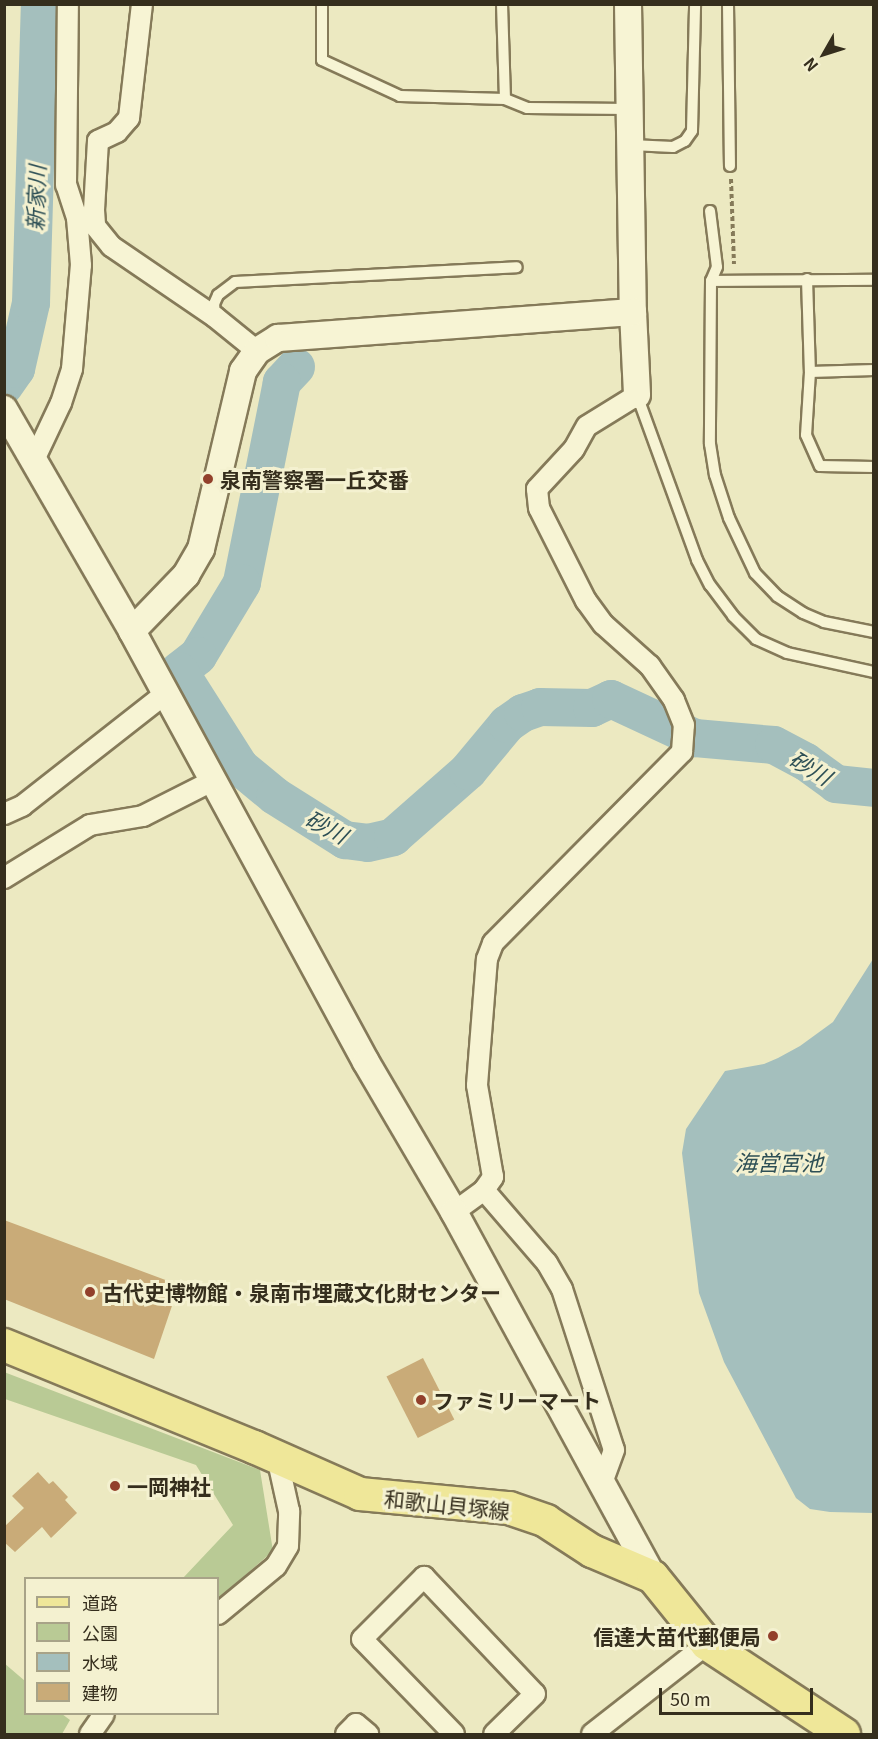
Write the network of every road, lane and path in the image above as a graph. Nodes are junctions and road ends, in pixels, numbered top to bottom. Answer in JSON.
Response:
{"nodes":[{"id":1,"x":68,"y":4,"type":"edge"},
{"id":2,"x":142,"y":4,"type":"edge"},
{"id":3,"x":322,"y":4,"type":"edge"},
{"id":4,"x":502,"y":4,"type":"edge"},
{"id":5,"x":628,"y":4,"type":"edge"},
{"id":6,"x":695,"y":4,"type":"edge"},
{"id":7,"x":728,"y":4,"type":"edge"},
{"id":8,"x":506,"y":99,"type":"junction"},
{"id":9,"x":630,"y":109,"type":"junction"},
{"id":10,"x":630,"y":145,"type":"junction"},
{"id":11,"x":730,"y":166,"type":"joint"},
{"id":12,"x":711,"y":211,"type":"dead end"},
{"id":13,"x":517,"y":267,"type":"dead end"},
{"id":14,"x":807,"y":279,"type":"junction"},
{"id":15,"x":873,"y":280,"type":"edge"},
{"id":16,"x":711,"y":281,"type":"junction"},
{"id":17,"x":735,"y":281,"type":"junction"},
{"id":18,"x":633,"y":312,"type":"junction"},
{"id":19,"x":215,"y":317,"type":"junction"},
{"id":20,"x":257,"y":351,"type":"junction"},
{"id":21,"x":873,"y":370,"type":"edge"},
{"id":22,"x":810,"y":372,"type":"junction"},
{"id":23,"x":637,"y":395,"type":"junction"},
{"id":24,"x":4,"y":409,"type":"edge"},
{"id":25,"x":34,"y":460,"type":"junction"},
{"id":26,"x":873,"y":467,"type":"edge"},
{"id":27,"x":132,"y":631,"type":"junction"},
{"id":28,"x":873,"y":632,"type":"edge"},
{"id":29,"x":873,"y":672,"type":"edge"},
{"id":30,"x":166,"y":693,"type":"junction"},
{"id":31,"x":214,"y":780,"type":"junction"},
{"id":32,"x":4,"y":814,"type":"edge"},
{"id":33,"x":4,"y":878,"type":"edge"},
{"id":34,"x":484,"y":1190,"type":"junction"},
{"id":35,"x":454,"y":1212,"type":"junction"},
{"id":36,"x":4,"y":1345,"type":"edge"},
{"id":37,"x":277,"y":1457,"type":"junction"},
{"id":38,"x":602,"y":1483,"type":"junction"},
{"id":39,"x":653,"y":1577,"type":"junction"},
{"id":40,"x":219,"y":1613,"type":"edge"},
{"id":41,"x":707,"y":1644,"type":"junction"},
{"id":42,"x":103,"y":1715,"type":"edge"},
{"id":43,"x":90,"y":1734,"type":"edge"},
{"id":44,"x":346,"y":1734,"type":"edge"},
{"id":45,"x":368,"y":1734,"type":"edge"},
{"id":46,"x":454,"y":1734,"type":"edge"},
{"id":47,"x":494,"y":1734,"type":"edge"},
{"id":48,"x":592,"y":1734,"type":"edge"},
{"id":49,"x":844,"y":1734,"type":"edge"}],
"edges":[{"from":1,"to":25,"type":"street"},
{"from":2,"to":19,"type":"street"},
{"from":3,"to":8,"type":"lane"},
{"from":4,"to":8,"type":"lane"},
{"from":5,"to":9,"type":"street"},
{"from":6,"to":10,"type":"lane"},
{"from":7,"to":11,"type":"lane"},
{"from":8,"to":9,"type":"lane"},
{"from":9,"to":10,"type":"street"},
{"from":10,"to":18,"type":"street"},
{"from":11,"to":17,"type":"path"},
{"from":12,"to":16,"type":"lane"},
{"from":13,"to":19,"type":"lane"},
{"from":14,"to":15,"type":"lane"},
{"from":14,"to":17,"type":"lane"},
{"from":14,"to":22,"type":"lane"},
{"from":16,"to":17,"type":"lane"},
{"from":16,"to":28,"type":"lane"},
{"from":18,"to":20,"type":"street"},
{"from":18,"to":23,"type":"street"},
{"from":19,"to":20,"type":"street"},
{"from":20,"to":27,"type":"street"},
{"from":21,"to":22,"type":"lane"},
{"from":22,"to":26,"type":"lane"},
{"from":23,"to":29,"type":"lane"},
{"from":23,"to":34,"type":"street"},
{"from":24,"to":25,"type":"street"},
{"from":25,"to":27,"type":"street"},
{"from":27,"to":30,"type":"street"},
{"from":30,"to":31,"type":"street"},
{"from":30,"to":32,"type":"street"},
{"from":31,"to":33,"type":"street"},
{"from":31,"to":35,"type":"street"},
{"from":34,"to":35,"type":"street"},
{"from":34,"to":38,"type":"street"},
{"from":35,"to":38,"type":"street"},
{"from":36,"to":37,"type":"main road","name":"和歌山貝塚線"},
{"from":37,"to":39,"type":"main road","name":"和歌山貝塚線"},
{"from":37,"to":40,"type":"street"},
{"from":38,"to":39,"type":"street"},
{"from":39,"to":41,"type":"main road","name":"和歌山貝塚線"},
{"from":41,"to":48,"type":"street"},
{"from":41,"to":49,"type":"main road","name":"和歌山貝塚線"},
{"from":42,"to":43,"type":"street"},
{"from":44,"to":45,"type":"street"},
{"from":46,"to":47,"type":"street"}]}
